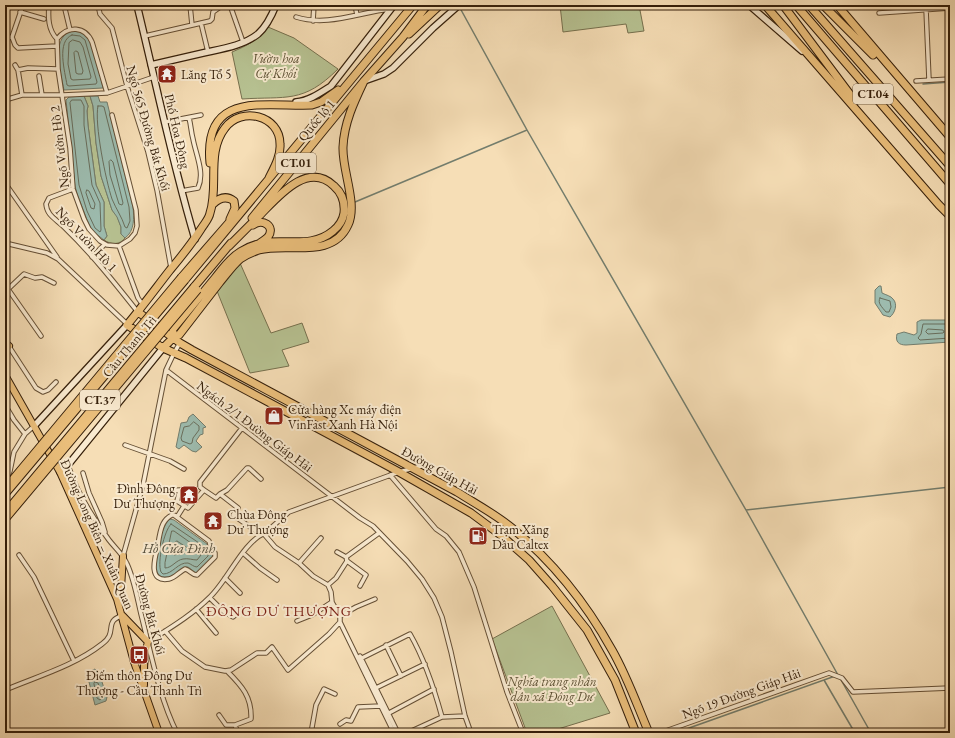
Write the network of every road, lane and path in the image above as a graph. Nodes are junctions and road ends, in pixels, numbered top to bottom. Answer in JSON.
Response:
{"nodes":[{"id":1,"x":23,"y":5,"type":"edge"},
{"id":2,"x":48,"y":5,"type":"edge"},
{"id":3,"x":64,"y":5,"type":"edge"},
{"id":4,"x":98,"y":5,"type":"edge"},
{"id":5,"x":137,"y":5,"type":"edge"},
{"id":6,"x":190,"y":5,"type":"edge"},
{"id":7,"x":223,"y":5,"type":"edge"},
{"id":8,"x":230,"y":5,"type":"edge"},
{"id":9,"x":276,"y":5,"type":"edge"},
{"id":10,"x":314,"y":5,"type":"edge"},
{"id":11,"x":355,"y":5,"type":"edge"},
{"id":12,"x":412,"y":5,"type":"edge"},
{"id":13,"x":427,"y":5,"type":"edge"},
{"id":14,"x":459,"y":5,"type":"edge"},
{"id":15,"x":749,"y":5,"type":"edge"},
{"id":16,"x":765,"y":5,"type":"edge"},
{"id":17,"x":783,"y":5,"type":"edge"},
{"id":18,"x":796,"y":5,"type":"edge"},
{"id":19,"x":809,"y":5,"type":"edge"},
{"id":20,"x":823,"y":5,"type":"edge"},
{"id":21,"x":837,"y":5,"type":"edge"},
{"id":22,"x":841,"y":5,"type":"edge"},
{"id":23,"x":392,"y":7,"type":"edge"},
{"id":24,"x":446,"y":8,"type":"edge"},
{"id":25,"x":950,"y":8,"type":"edge"},
{"id":26,"x":926,"y":9,"type":"junction"},
{"id":27,"x":20,"y":12,"type":"junction"},
{"id":28,"x":879,"y":13,"type":"dead end"},
{"id":29,"x":357,"y":15,"type":"junction"},
{"id":30,"x":296,"y":17,"type":"dead end"},
{"id":31,"x":44,"y":19,"type":"dead end"},
{"id":32,"x":313,"y":21,"type":"junction"},
{"id":33,"x":201,"y":23,"type":"junction"},
{"id":34,"x":853,"y":24,"type":"junction"},
{"id":35,"x":192,"y":25,"type":"junction"},
{"id":36,"x":70,"y":30,"type":"junction"},
{"id":37,"x":145,"y":36,"type":"junction"},
{"id":38,"x":5,"y":38,"type":"edge"},
{"id":39,"x":12,"y":38,"type":"junction"},
{"id":40,"x":57,"y":39,"type":"junction"},
{"id":41,"x":243,"y":42,"type":"junction"},
{"id":42,"x":57,"y":46,"type":"junction"},
{"id":43,"x":392,"y":49,"type":"junction"},
{"id":44,"x":208,"y":52,"type":"junction"},
{"id":45,"x":15,"y":65,"type":"dead end"},
{"id":46,"x":151,"y":65,"type":"junction"},
{"id":47,"x":819,"y":66,"type":"junction"},
{"id":48,"x":58,"y":69,"type":"junction"},
{"id":49,"x":18,"y":70,"type":"junction"},
{"id":50,"x":40,"y":76,"type":"dead end"},
{"id":51,"x":154,"y":77,"type":"junction"},
{"id":52,"x":950,"y":79,"type":"edge"},
{"id":53,"x":350,"y":80,"type":"junction"},
{"id":54,"x":929,"y":80,"type":"junction"},
{"id":55,"x":364,"y":81,"type":"junction"},
{"id":56,"x":916,"y":81,"type":"dead end"},
{"id":57,"x":126,"y":86,"type":"junction"},
{"id":58,"x":908,"y":89,"type":"junction"},
{"id":59,"x":107,"y":93,"type":"junction"},
{"id":60,"x":22,"y":95,"type":"junction"},
{"id":61,"x":42,"y":95,"type":"junction"},
{"id":62,"x":63,"y":95,"type":"junction"},
{"id":63,"x":5,"y":100,"type":"edge"},
{"id":64,"x":279,"y":104,"type":"junction"},
{"id":65,"x":112,"y":115,"type":"dead end"},
{"id":66,"x":201,"y":115,"type":"dead end"},
{"id":67,"x":190,"y":118,"type":"junction"},
{"id":68,"x":165,"y":122,"type":"junction"},
{"id":69,"x":950,"y":137,"type":"edge"},
{"id":70,"x":883,"y":139,"type":"junction"},
{"id":71,"x":950,"y":166,"type":"edge"},
{"id":72,"x":269,"y":178,"type":"junction"},
{"id":73,"x":5,"y":183,"type":"edge"},
{"id":74,"x":950,"y":184,"type":"edge"},
{"id":75,"x":213,"y":185,"type":"junction"},
{"id":76,"x":73,"y":189,"type":"junction"},
{"id":77,"x":181,"y":191,"type":"junction"},
{"id":78,"x":249,"y":203,"type":"junction"},
{"id":79,"x":213,"y":204,"type":"junction"},
{"id":80,"x":950,"y":216,"type":"edge"},
{"id":81,"x":230,"y":218,"type":"junction"},
{"id":82,"x":195,"y":239,"type":"junction"},
{"id":83,"x":5,"y":242,"type":"edge"},
{"id":84,"x":260,"y":243,"type":"junction"},
{"id":85,"x":105,"y":244,"type":"junction"},
{"id":86,"x":119,"y":246,"type":"junction"},
{"id":87,"x":229,"y":246,"type":"junction"},
{"id":88,"x":92,"y":257,"type":"junction"},
{"id":89,"x":58,"y":259,"type":"junction"},
{"id":90,"x":173,"y":264,"type":"junction"},
{"id":91,"x":207,"y":271,"type":"joint"},
{"id":92,"x":183,"y":279,"type":"junction"},
{"id":93,"x":54,"y":284,"type":"dead end"},
{"id":94,"x":196,"y":289,"type":"junction"},
{"id":95,"x":6,"y":291,"type":"edge"},
{"id":96,"x":138,"y":298,"type":"junction"},
{"id":97,"x":130,"y":302,"type":"junction"},
{"id":98,"x":143,"y":305,"type":"junction"},
{"id":99,"x":138,"y":312,"type":"junction"},
{"id":100,"x":127,"y":325,"type":"junction"},
{"id":101,"x":41,"y":336,"type":"dead end"},
{"id":102,"x":173,"y":338,"type":"junction"},
{"id":103,"x":6,"y":343,"type":"edge"},
{"id":104,"x":180,"y":344,"type":"junction"},
{"id":105,"x":163,"y":348,"type":"junction"},
{"id":106,"x":174,"y":353,"type":"junction"},
{"id":107,"x":166,"y":370,"type":"junction"},
{"id":108,"x":5,"y":374,"type":"edge"},
{"id":109,"x":56,"y":382,"type":"dead end"},
{"id":110,"x":5,"y":405,"type":"edge"},
{"id":111,"x":34,"y":425,"type":"junction"},
{"id":112,"x":242,"y":428,"type":"junction"},
{"id":113,"x":25,"y":434,"type":"junction"},
{"id":114,"x":125,"y":445,"type":"dead end"},
{"id":115,"x":149,"y":454,"type":"junction"},
{"id":116,"x":68,"y":466,"type":"junction"},
{"id":117,"x":417,"y":467,"type":"junction"},
{"id":118,"x":184,"y":469,"type":"dead end"},
{"id":119,"x":60,"y":472,"type":"junction"},
{"id":120,"x":399,"y":472,"type":"junction"},
{"id":121,"x":83,"y":473,"type":"dead end"},
{"id":122,"x":390,"y":475,"type":"junction"},
{"id":123,"x":261,"y":479,"type":"dead end"},
{"id":124,"x":5,"y":482,"type":"edge"},
{"id":125,"x":142,"y":485,"type":"junction"},
{"id":126,"x":5,"y":488,"type":"edge"},
{"id":127,"x":204,"y":490,"type":"junction"},
{"id":128,"x":5,"y":494,"type":"edge"},
{"id":129,"x":220,"y":494,"type":"junction"},
{"id":130,"x":332,"y":496,"type":"junction"},
{"id":131,"x":184,"y":506,"type":"junction"},
{"id":132,"x":5,"y":513,"type":"edge"},
{"id":133,"x":176,"y":517,"type":"junction"},
{"id":134,"x":5,"y":520,"type":"edge"},
{"id":135,"x":379,"y":533,"type":"junction"},
{"id":136,"x":262,"y":534,"type":"junction"},
{"id":137,"x":106,"y":536,"type":"junction"},
{"id":138,"x":321,"y":538,"type":"dead end"},
{"id":139,"x":337,"y":552,"type":"dead end"},
{"id":140,"x":244,"y":553,"type":"junction"},
{"id":141,"x":19,"y":555,"type":"dead end"},
{"id":142,"x":123,"y":556,"type":"junction"},
{"id":143,"x":346,"y":559,"type":"junction"},
{"id":144,"x":299,"y":564,"type":"junction"},
{"id":145,"x":225,"y":578,"type":"junction"},
{"id":146,"x":277,"y":580,"type":"dead end"},
{"id":147,"x":328,"y":585,"type":"junction"},
{"id":148,"x":360,"y":586,"type":"dead end"},
{"id":149,"x":240,"y":593,"type":"dead end"},
{"id":150,"x":210,"y":598,"type":"junction"},
{"id":151,"x":116,"y":599,"type":"junction"},
{"id":152,"x":375,"y":599,"type":"dead end"},
{"id":153,"x":332,"y":602,"type":"junction"},
{"id":154,"x":196,"y":609,"type":"junction"},
{"id":155,"x":242,"y":609,"type":"dead end"},
{"id":156,"x":122,"y":615,"type":"junction"},
{"id":157,"x":340,"y":616,"type":"junction"},
{"id":158,"x":296,"y":621,"type":"dead end"},
{"id":159,"x":340,"y":622,"type":"junction"},
{"id":160,"x":165,"y":631,"type":"junction"},
{"id":161,"x":216,"y":632,"type":"dead end"},
{"id":162,"x":148,"y":642,"type":"junction"},
{"id":163,"x":386,"y":645,"type":"junction"},
{"id":164,"x":355,"y":651,"type":"junction"},
{"id":165,"x":362,"y":658,"type":"junction"},
{"id":166,"x":74,"y":661,"type":"junction"},
{"id":167,"x":425,"y":664,"type":"junction"},
{"id":168,"x":228,"y":671,"type":"junction"},
{"id":169,"x":401,"y":676,"type":"junction"},
{"id":170,"x":376,"y":688,"type":"junction"},
{"id":171,"x":950,"y":688,"type":"edge"},
{"id":172,"x":434,"y":689,"type":"junction"},
{"id":173,"x":5,"y":690,"type":"edge"},
{"id":174,"x":145,"y":693,"type":"junction"},
{"id":175,"x":335,"y":694,"type":"dead end"},
{"id":176,"x":381,"y":706,"type":"junction"},
{"id":177,"x":388,"y":713,"type":"junction"},
{"id":178,"x":219,"y":715,"type":"dead end"},
{"id":179,"x":465,"y":716,"type":"junction"},
{"id":180,"x":442,"y":717,"type":"junction"},
{"id":181,"x":340,"y":724,"type":"dead end"},
{"id":182,"x":235,"y":725,"type":"junction"},
{"id":183,"x":159,"y":733,"type":"edge"},
{"id":184,"x":178,"y":733,"type":"edge"},
{"id":185,"x":238,"y":733,"type":"edge"},
{"id":186,"x":311,"y":733,"type":"edge"},
{"id":187,"x":394,"y":733,"type":"edge"},
{"id":188,"x":398,"y":733,"type":"edge"},
{"id":189,"x":407,"y":733,"type":"edge"},
{"id":190,"x":471,"y":733,"type":"edge"},
{"id":191,"x":523,"y":733,"type":"edge"},
{"id":192,"x":636,"y":733,"type":"edge"},
{"id":193,"x":649,"y":733,"type":"edge"},
{"id":194,"x":660,"y":733,"type":"edge"}],
"edges":[{"from":1,"to":27,"type":"street"},
{"from":2,"to":40,"type":"street"},
{"from":3,"to":36,"type":"street"},
{"from":4,"to":57,"type":"street","name":"Ngõ 565 Đường Bát Khối"},
{"from":5,"to":37,"type":"main road","name":"Phố Hoa Động"},
{"from":6,"to":35,"type":"street"},
{"from":7,"to":33,"type":"street"},
{"from":8,"to":41,"type":"street"},
{"from":9,"to":41,"type":"main road"},
{"from":10,"to":32,"type":"street"},
{"from":11,"to":29,"type":"street"},
{"from":12,"to":53,"type":"highway","name":"Quốc lộ 1","number":"CT.01"},
{"from":13,"to":43,"type":"highway","name":"Quốc lộ 1","number":"CT.01"},
{"from":14,"to":24,"type":"main road"},
{"from":15,"to":47,"type":"main road"},
{"from":16,"to":47,"type":"highway"},
{"from":17,"to":70,"type":"highway"},
{"from":18,"to":74,"type":"highway","number":"CT.04"},
{"from":19,"to":71,"type":"highway","number":"CT.04"},
{"from":20,"to":58,"type":"highway"},
{"from":21,"to":34,"type":"highway"},
{"from":22,"to":34,"type":"main road"},
{"from":23,"to":29,"type":"street"},
{"from":23,"to":64,"type":"main road"},
{"from":24,"to":43,"type":"highway"},
{"from":24,"to":55,"type":"main road"},
{"from":25,"to":26,"type":"street"},
{"from":26,"to":28,"type":"street"},
{"from":26,"to":54,"type":"street"},
{"from":27,"to":31,"type":"street"},
{"from":27,"to":39,"type":"street"},
{"from":29,"to":32,"type":"street"},
{"from":30,"to":32,"type":"street"},
{"from":33,"to":35,"type":"street"},
{"from":33,"to":44,"type":"street"},
{"from":34,"to":58,"type":"highway"},
{"from":35,"to":37,"type":"street"},
{"from":36,"to":40,"type":"street"},
{"from":36,"to":59,"type":"street"},
{"from":37,"to":46,"type":"main road","name":"Phố Hoa Động"},
{"from":38,"to":39,"type":"street"},
{"from":39,"to":42,"type":"street"},
{"from":40,"to":42,"type":"street","name":"Ngõ Vườn Hồ 2"},
{"from":41,"to":44,"type":"main road"},
{"from":42,"to":48,"type":"street","name":"Ngõ Vườn Hồ 2"},
{"from":43,"to":55,"type":"highway","name":"Quốc lộ 1","number":"CT.01"},
{"from":44,"to":46,"type":"main road"},
{"from":45,"to":49,"type":"street"},
{"from":46,"to":51,"type":"main road","name":"Phố Hoa Động"},
{"from":47,"to":70,"type":"highway"},
{"from":48,"to":49,"type":"street"},
{"from":48,"to":62,"type":"street","name":"Ngõ Vườn Hồ 2"},
{"from":49,"to":60,"type":"street"},
{"from":50,"to":61,"type":"street"},
{"from":51,"to":57,"type":"street"},
{"from":51,"to":68,"type":"main road","name":"Phố Hoa Động"},
{"from":52,"to":54,"type":"street"},
{"from":53,"to":64,"type":"highway"},
{"from":53,"to":72,"type":"highway","name":"Quốc lộ 1","number":"CT.01"},
{"from":54,"to":56,"type":"street"},
{"from":55,"to":87,"type":"highway","name":"Quốc lộ 1","number":"CT.01"},
{"from":55,"to":102,"type":"highway"},
{"from":57,"to":59,"type":"street"},
{"from":57,"to":90,"type":"street","name":"Ngõ 565 Đường Bát Khối"},
{"from":58,"to":69,"type":"highway"},
{"from":59,"to":62,"type":"street"},
{"from":60,"to":61,"type":"street"},
{"from":60,"to":63,"type":"street"},
{"from":61,"to":62,"type":"street"},
{"from":62,"to":76,"type":"street","name":"Ngõ Vườn Hồ 2"},
{"from":64,"to":75,"type":"highway"},
{"from":65,"to":86,"type":"street"},
{"from":66,"to":67,"type":"street"},
{"from":67,"to":68,"type":"street"},
{"from":67,"to":77,"type":"street"},
{"from":68,"to":77,"type":"main road","name":"Phố Hoa Động"},
{"from":70,"to":80,"type":"highway"},
{"from":72,"to":75,"type":"highway"},
{"from":72,"to":78,"type":"highway","name":"Quốc lộ 1","number":"CT.01"},
{"from":73,"to":89,"type":"street"},
{"from":75,"to":79,"type":"highway"},
{"from":76,"to":85,"type":"street","name":"Ngõ Vườn Hồ 2"},
{"from":76,"to":88,"type":"street","name":"Ngõ Vườn Hồ 1"},
{"from":77,"to":82,"type":"main road","name":"Phố Hoa Động"},
{"from":78,"to":81,"type":"main road"},
{"from":78,"to":92,"type":"highway","name":"Quốc lộ 1","number":"CT.37"},
{"from":79,"to":81,"type":"highway"},
{"from":79,"to":82,"type":"highway"},
{"from":81,"to":92,"type":"main road"},
{"from":82,"to":90,"type":"highway"},
{"from":83,"to":89,"type":"street"},
{"from":84,"to":87,"type":"highway"},
{"from":84,"to":87,"type":"highway"},
{"from":84,"to":102,"type":"highway"},
{"from":85,"to":86,"type":"street"},
{"from":85,"to":88,"type":"street"},
{"from":86,"to":96,"type":"street"},
{"from":87,"to":91,"type":"highway","name":"Quốc lộ 1","number":"CT.01"},
{"from":88,"to":97,"type":"street","name":"Ngõ Vườn Hồ 1"},
{"from":89,"to":100,"type":"street"},
{"from":90,"to":98,"type":"highway"},
{"from":91,"to":94,"type":"highway","name":"Quốc lộ 1","number":"CT.37"},
{"from":92,"to":126,"type":"main road","bridge":true},
{"from":92,"to":128,"type":"highway","name":"Cầu Thanh Trì","number":"CT.37","bridge":true},
{"from":93,"to":95,"type":"street"},
{"from":94,"to":132,"type":"highway","name":"Cầu Thanh Trì","number":"CT.37","bridge":true},
{"from":94,"to":134,"type":"main road","bridge":true},
{"from":95,"to":101,"type":"street"},
{"from":96,"to":97,"type":"street"},
{"from":96,"to":98,"type":"street"},
{"from":97,"to":99,"type":"street","name":"Ngõ Vườn Hồ 1"},
{"from":98,"to":99,"type":"highway"},
{"from":99,"to":100,"type":"highway"},
{"from":99,"to":102,"type":"highway","name":"Đường Giáp Hải"},
{"from":100,"to":105,"type":"highway","name":"Đường Giáp Hải"},
{"from":100,"to":111,"type":"main road"},
{"from":102,"to":104,"type":"highway","name":"Đường Giáp Hải"},
{"from":102,"to":105,"type":"highway"},
{"from":103,"to":109,"type":"street"},
{"from":104,"to":106,"type":"street"},
{"from":104,"to":117,"type":"highway","name":"Đường Giáp Hải"},
{"from":105,"to":106,"type":"highway","name":"Đường Giáp Hải"},
{"from":105,"to":116,"type":"main road"},
{"from":106,"to":107,"type":"street"},
{"from":106,"to":120,"type":"highway","name":"Đường Giáp Hải"},
{"from":107,"to":112,"type":"street","name":"Ngách 2/1 Đường Giáp Hải"},
{"from":107,"to":115,"type":"street"},
{"from":108,"to":111,"type":"main road","name":"Đường Long Biên – Xuân Quan"},
{"from":110,"to":113,"type":"street"},
{"from":111,"to":113,"type":"street"},
{"from":111,"to":119,"type":"main road","name":"Đường Long Biên – Xuân Quan"},
{"from":112,"to":127,"type":"street"},
{"from":112,"to":130,"type":"street","name":"Ngách 2/1 Đường Giáp Hải"},
{"from":113,"to":124,"type":"street"},
{"from":114,"to":115,"type":"street"},
{"from":115,"to":118,"type":"street"},
{"from":115,"to":125,"type":"street"},
{"from":116,"to":119,"type":"main road"},
{"from":116,"to":137,"type":"street","name":"Đường Bát Khối"},
{"from":117,"to":120,"type":"street"},
{"from":117,"to":193,"type":"highway","name":"Đường Giáp Hải"},
{"from":119,"to":151,"type":"main road","name":"Đường Long Biên – Xuân Quan"},
{"from":120,"to":122,"type":"street"},
{"from":120,"to":192,"type":"highway","name":"Đường Giáp Hải"},
{"from":121,"to":137,"type":"street"},
{"from":122,"to":130,"type":"street"},
{"from":122,"to":191,"type":"street"},
{"from":123,"to":129,"type":"street"},
{"from":125,"to":131,"type":"street"},
{"from":125,"to":142,"type":"street"},
{"from":127,"to":129,"type":"street"},
{"from":127,"to":131,"type":"street"},
{"from":129,"to":136,"type":"street"},
{"from":130,"to":135,"type":"street","name":"Ngách 2/1 Đường Giáp Hải"},
{"from":130,"to":136,"type":"street"},
{"from":131,"to":133,"type":"street"},
{"from":133,"to":133,"type":"street"},
{"from":135,"to":143,"type":"street"},
{"from":135,"to":179,"type":"street","name":"Ngách 2/1 Đường Giáp Hải"},
{"from":136,"to":140,"type":"street"},
{"from":136,"to":144,"type":"street"},
{"from":137,"to":142,"type":"street","name":"Đường Bát Khối"},
{"from":138,"to":144,"type":"street"},
{"from":139,"to":143,"type":"street"},
{"from":140,"to":145,"type":"street"},
{"from":140,"to":146,"type":"street"},
{"from":141,"to":166,"type":"street"},
{"from":142,"to":151,"type":"main road"},
{"from":142,"to":162,"type":"street","name":"Đường Bát Khối"},
{"from":143,"to":147,"type":"street"},
{"from":143,"to":148,"type":"street"},
{"from":144,"to":147,"type":"street"},
{"from":145,"to":149,"type":"street"},
{"from":145,"to":150,"type":"street"},
{"from":147,"to":153,"type":"street"},
{"from":150,"to":154,"type":"street"},
{"from":150,"to":155,"type":"street"},
{"from":151,"to":156,"type":"main road","name":"Đường Long Biên – Xuân Quan"},
{"from":152,"to":157,"type":"street"},
{"from":153,"to":157,"type":"street"},
{"from":153,"to":158,"type":"street"},
{"from":154,"to":160,"type":"street"},
{"from":154,"to":161,"type":"street"},
{"from":156,"to":162,"type":"main road"},
{"from":156,"to":166,"type":"street"},
{"from":156,"to":174,"type":"main road","name":"Đường Long Biên – Xuân Quan"},
{"from":157,"to":159,"type":"street"},
{"from":159,"to":164,"type":"street"},
{"from":159,"to":168,"type":"street"},
{"from":160,"to":162,"type":"street"},
{"from":160,"to":168,"type":"street"},
{"from":162,"to":174,"type":"main road"},
{"from":162,"to":184,"type":"street","name":"Đường Bát Khối"},
{"from":163,"to":165,"type":"street"},
{"from":163,"to":167,"type":"street"},
{"from":163,"to":169,"type":"street"},
{"from":164,"to":165,"type":"street"},
{"from":164,"to":176,"type":"street"},
{"from":165,"to":170,"type":"street"},
{"from":166,"to":173,"type":"street"},
{"from":167,"to":169,"type":"street"},
{"from":167,"to":172,"type":"street"},
{"from":168,"to":182,"type":"street"},
{"from":169,"to":170,"type":"street"},
{"from":170,"to":177,"type":"street"},
{"from":171,"to":194,"type":"street","name":"Ngõ 19 Đường Giáp Hải"},
{"from":172,"to":177,"type":"street"},
{"from":172,"to":180,"type":"street"},
{"from":174,"to":183,"type":"main road","name":"Đường Long Biên – Xuân Quan"},
{"from":175,"to":186,"type":"street"},
{"from":176,"to":181,"type":"street"},
{"from":176,"to":187,"type":"street"},
{"from":177,"to":188,"type":"street"},
{"from":178,"to":182,"type":"street"},
{"from":179,"to":180,"type":"street"},
{"from":179,"to":190,"type":"street","name":"Ngách 2/1 Đường Giáp Hải"},
{"from":180,"to":189,"type":"street"},
{"from":182,"to":185,"type":"street"}]}
